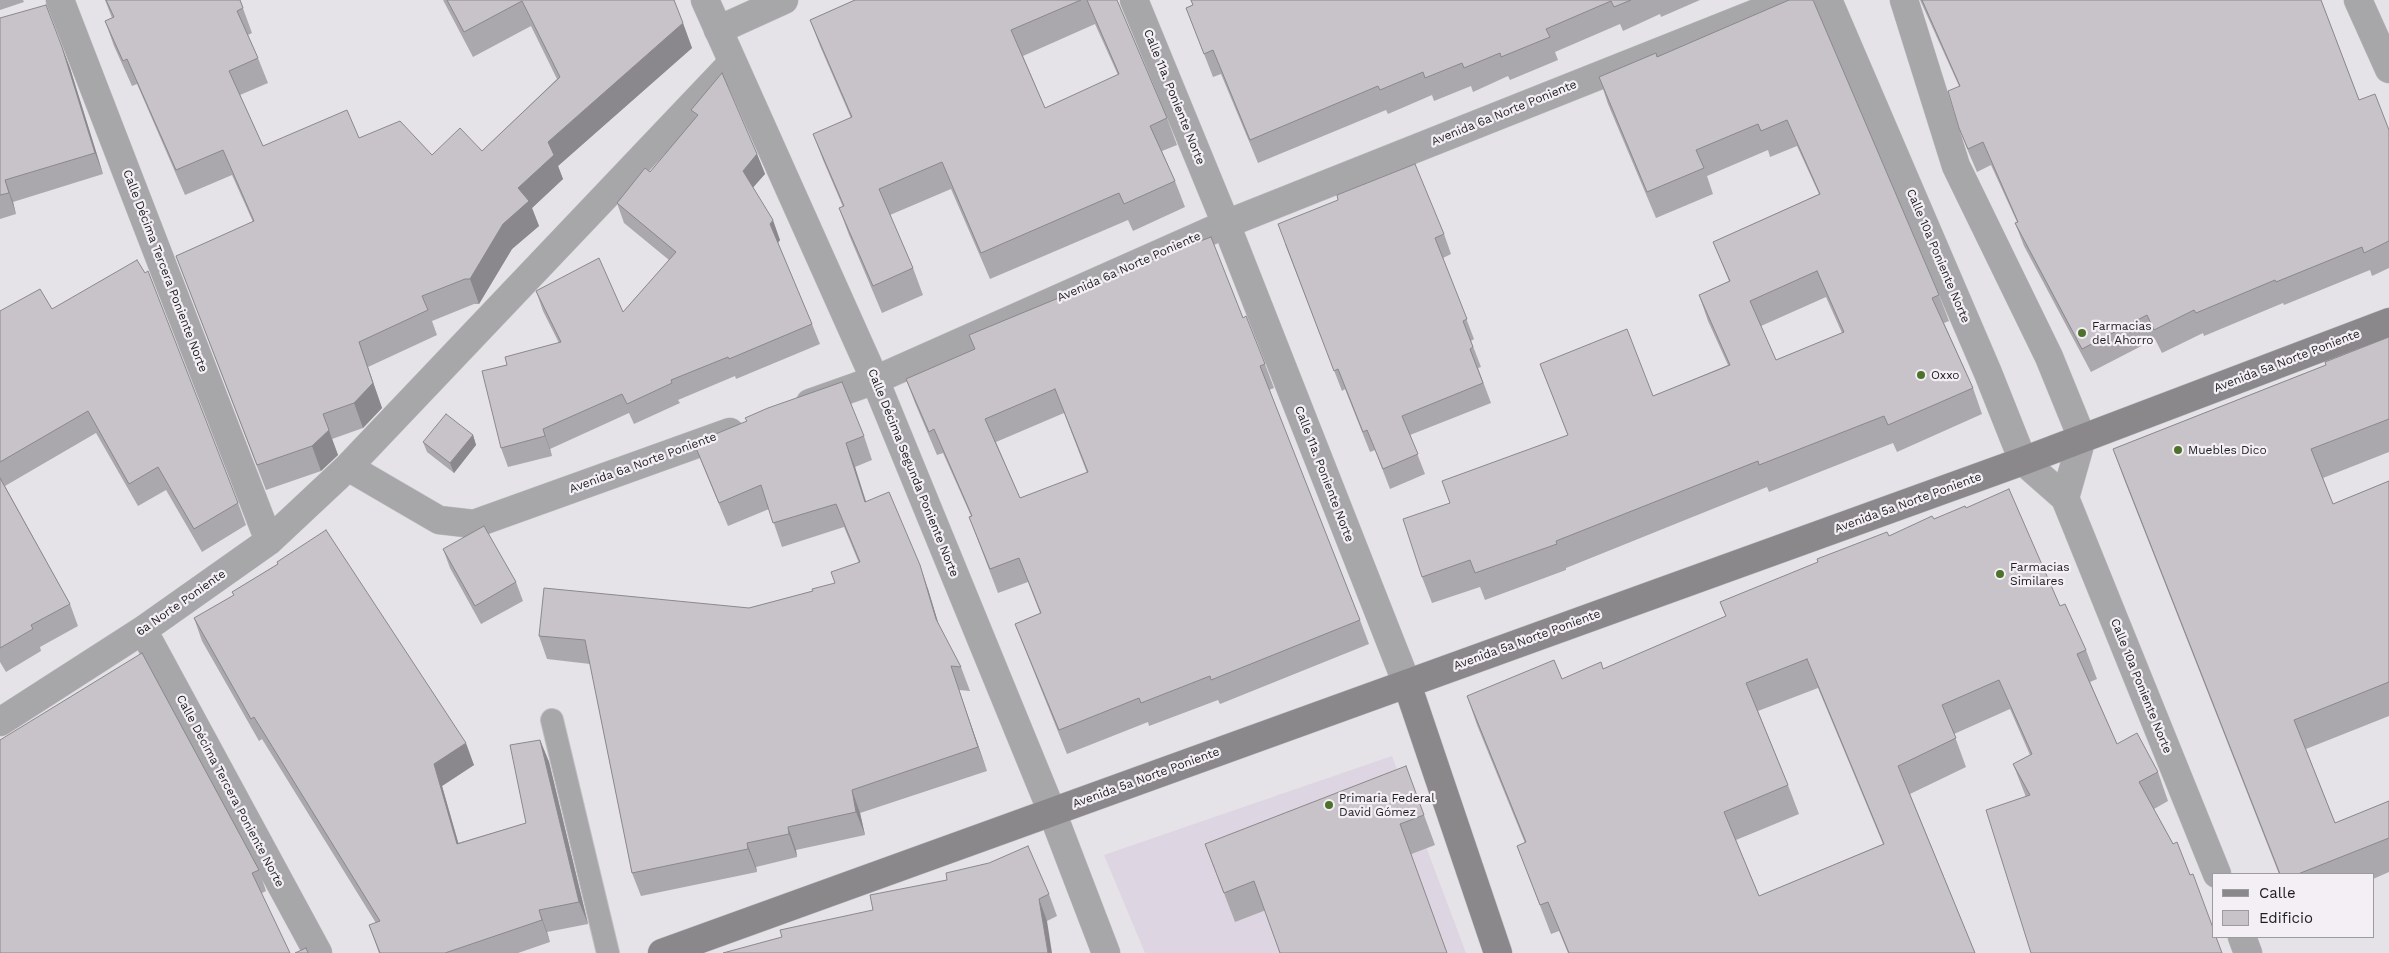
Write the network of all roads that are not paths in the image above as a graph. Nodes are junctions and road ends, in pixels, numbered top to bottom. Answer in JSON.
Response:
{"nodes":[{"id":1,"x":706,"y":0,"type":"edge"},
{"id":2,"x":784,"y":0,"type":"edge"},
{"id":3,"x":1134,"y":0,"type":"edge"},
{"id":4,"x":1789,"y":0,"type":"edge"},
{"id":5,"x":1828,"y":0,"type":"edge"},
{"id":6,"x":1904,"y":0,"type":"edge"},
{"id":7,"x":2358,"y":0,"type":"edge"},
{"id":8,"x":62,"y":4,"type":"edge"},
{"id":9,"x":36,"y":15,"type":"edge"},
{"id":10,"x":718,"y":30,"type":"junction"},
{"id":11,"x":732,"y":63,"type":"junction"},
{"id":12,"x":2389,"y":69,"type":"edge"},
{"id":13,"x":1226,"y":224,"type":"junction"},
{"id":14,"x":2389,"y":322,"type":"edge"},
{"id":15,"x":875,"y":380,"type":"junction"},
{"id":16,"x":782,"y":413,"type":"edge"},
{"id":17,"x":754,"y":423,"type":"edge"},
{"id":18,"x":2082,"y":438,"type":"junction"},
{"id":19,"x":2023,"y":461,"type":"junction"},
{"id":20,"x":348,"y":467,"type":"junction"},
{"id":21,"x":2065,"y":498,"type":"junction"},
{"id":22,"x":269,"y":541,"type":"junction"},
{"id":23,"x":143,"y":630,"type":"junction"},
{"id":24,"x":1407,"y":684,"type":"junction"},
{"id":25,"x":552,"y":720,"type":"dead end"},
{"id":26,"x":0,"y":722,"type":"edge"},
{"id":27,"x":1052,"y":812,"type":"junction"},
{"id":28,"x":2217,"y":873,"type":"edge"},
{"id":29,"x":2242,"y":938,"type":"edge"},
{"id":30,"x":318,"y":953,"type":"edge"},
{"id":31,"x":608,"y":953,"type":"edge"},
{"id":32,"x":662,"y":953,"type":"edge"},
{"id":33,"x":1106,"y":953,"type":"edge"},
{"id":34,"x":1498,"y":953,"type":"edge"},
{"id":35,"x":2248,"y":953,"type":"edge"}],
"edges":[{"from":1,"to":10,"type":"street","name":"Calle Décima Segunda Poniente Norte"},
{"from":2,"to":10,"type":"street"},
{"from":3,"to":13,"type":"street","name":"Calle 11a. Poniente Norte"},
{"from":4,"to":13,"type":"street","name":"Avenida 6a Norte Poniente"},
{"from":5,"to":19,"type":"street","name":"Calle 10a Poniente Norte"},
{"from":6,"to":18,"type":"street"},
{"from":7,"to":12,"type":"street"},
{"from":8,"to":9,"type":"street"},
{"from":8,"to":22,"type":"street","name":"Calle Décima Tercera Poniente Norte"},
{"from":10,"to":11,"type":"street","name":"Calle Décima Segunda Poniente Norte"},
{"from":11,"to":15,"type":"street","name":"Calle Décima Segunda Poniente Norte"},
{"from":11,"to":20,"type":"street"},
{"from":13,"to":15,"type":"street","name":"Avenida 6a Norte Poniente"},
{"from":13,"to":24,"type":"street","name":"Calle 11a. Poniente Norte"},
{"from":14,"to":18,"type":"main road","name":"Avenida 5a Norte Poniente"},
{"from":15,"to":16,"type":"street","name":"Avenida 6a Norte Poniente"},
{"from":15,"to":27,"type":"street","name":"Calle Décima Segunda Poniente Norte"},
{"from":17,"to":20,"type":"street","name":"Avenida 6a Norte Poniente"},
{"from":18,"to":19,"type":"main road","name":"Avenida 5a Norte Poniente"},
{"from":18,"to":21,"type":"street"},
{"from":19,"to":21,"type":"street","name":"Calle 10a Poniente Norte"},
{"from":19,"to":24,"type":"main road","name":"Avenida 5a Norte Poniente"},
{"from":20,"to":22,"type":"street","name":"6a Norte Poniente"},
{"from":21,"to":28,"type":"street","name":"Calle 10a Poniente Norte"},
{"from":22,"to":23,"type":"street","name":"6a Norte Poniente"},
{"from":23,"to":26,"type":"street","name":"6a Norte Poniente"},
{"from":23,"to":30,"type":"street","name":"Calle Décima Tercera Poniente Norte"},
{"from":24,"to":27,"type":"main road","name":"Avenida 5a Norte Poniente"},
{"from":24,"to":34,"type":"main road","name":"Calle 11a. Poniente Norte"},
{"from":25,"to":31,"type":"lane"},
{"from":27,"to":32,"type":"main road","name":"Avenida 5a Norte Poniente"},
{"from":27,"to":33,"type":"street","name":"Calle Décima Segunda Poniente Norte"},
{"from":29,"to":35,"type":"street"}]}
